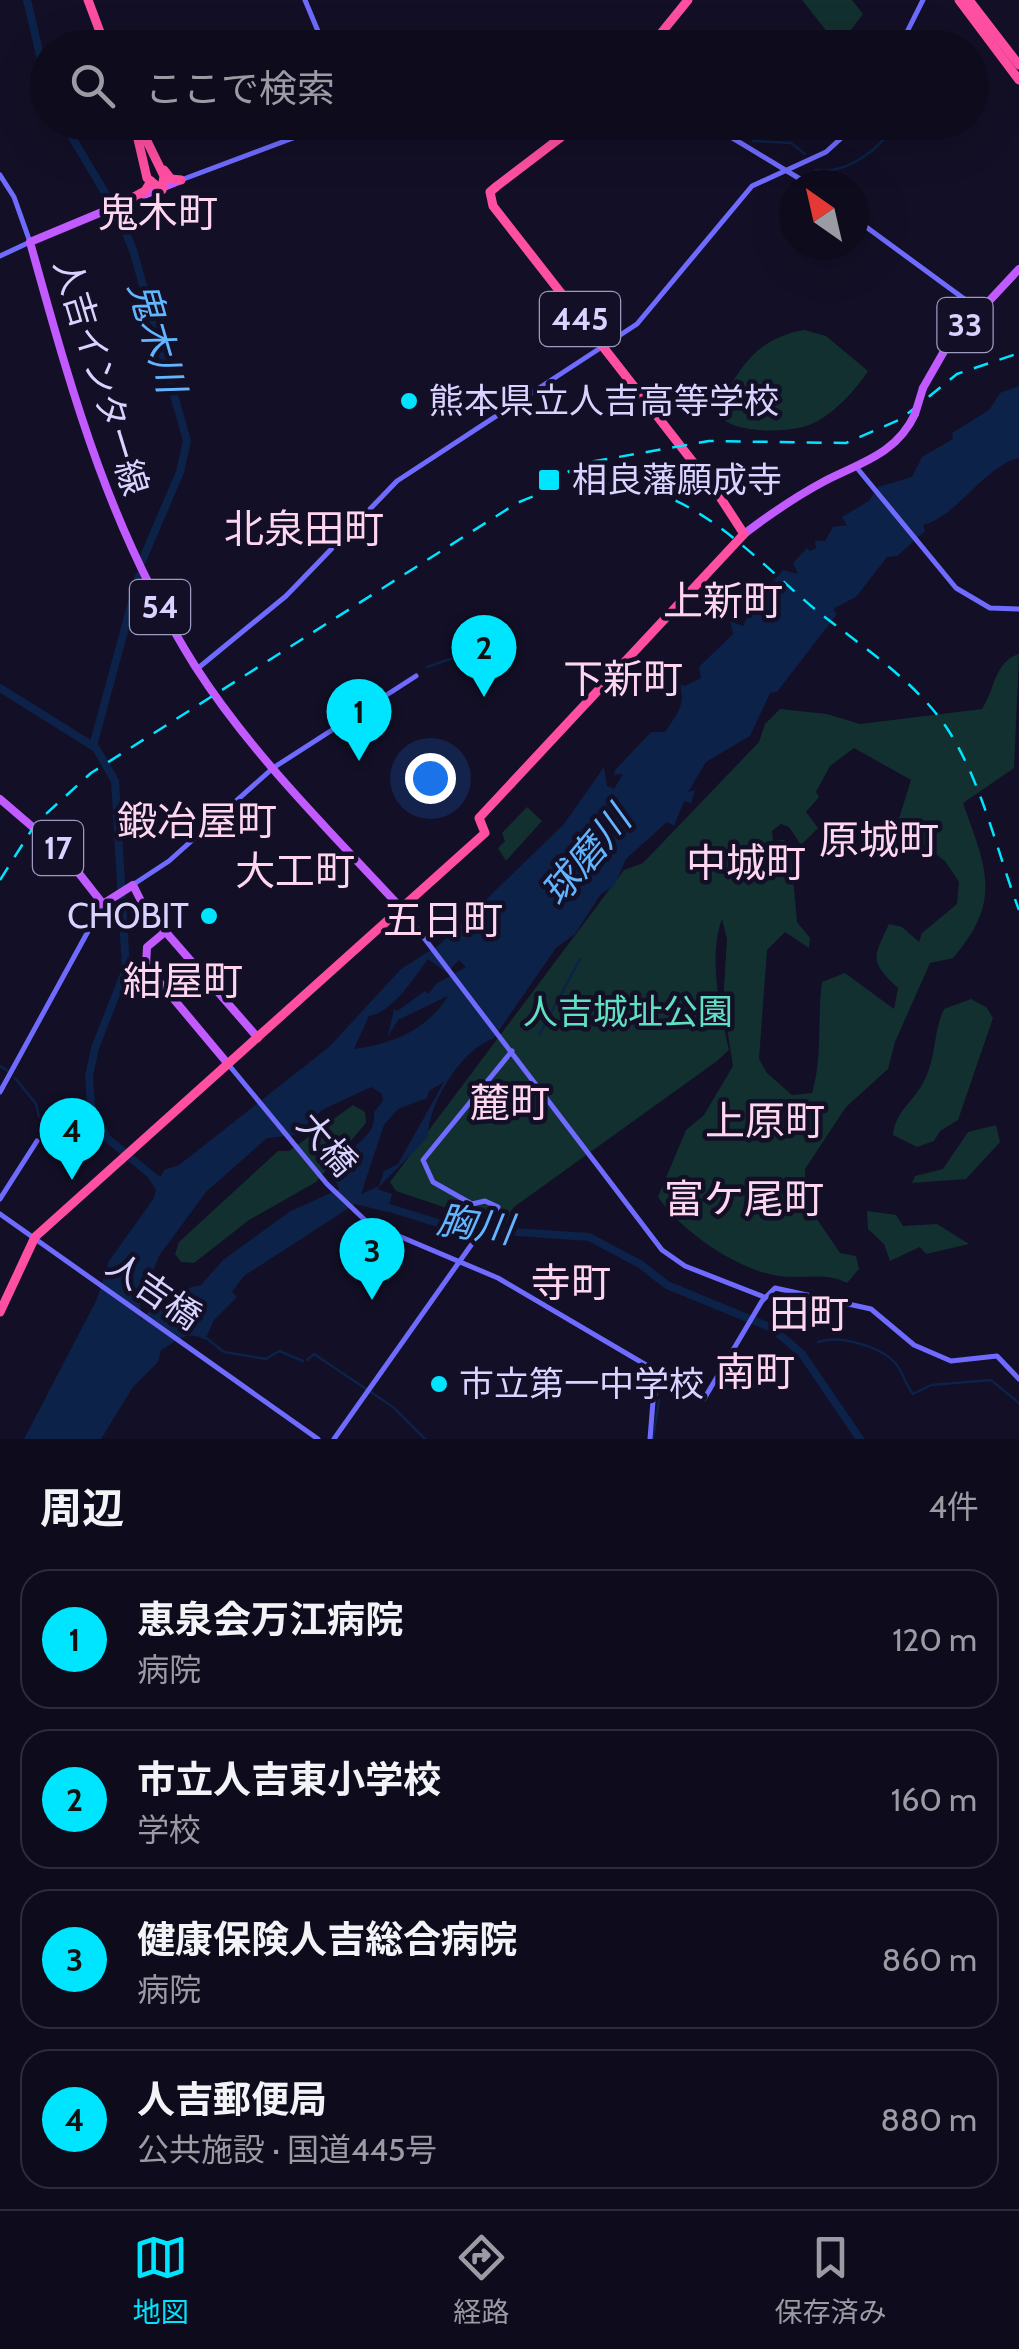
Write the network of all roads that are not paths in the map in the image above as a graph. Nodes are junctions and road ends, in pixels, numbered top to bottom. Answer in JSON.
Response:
{"nodes":[{"id":1,"x":88,"y":0,"type":"edge"},
{"id":2,"x":306,"y":0,"type":"edge"},
{"id":3,"x":688,"y":0,"type":"edge"},
{"id":4,"x":923,"y":0,"type":"edge"},
{"id":5,"x":959,"y":0,"type":"edge"},
{"id":6,"x":969,"y":0,"type":"edge"},
{"id":7,"x":99,"y":30,"type":"edge"},
{"id":8,"x":318,"y":30,"type":"edge"},
{"id":9,"x":664,"y":30,"type":"edge"},
{"id":10,"x":908,"y":30,"type":"edge"},
{"id":11,"x":982,"y":30,"type":"edge"},
{"id":12,"x":989,"y":40,"type":"edge"},
{"id":13,"x":1019,"y":66,"type":"edge"},
{"id":14,"x":1019,"y":80,"type":"edge"},
{"id":15,"x":140,"y":140,"type":"edge"},
{"id":16,"x":146,"y":140,"type":"edge"},
{"id":17,"x":147,"y":140,"type":"edge"},
{"id":18,"x":288,"y":140,"type":"edge"},
{"id":19,"x":557,"y":140,"type":"edge"},
{"id":20,"x":736,"y":140,"type":"edge"},
{"id":21,"x":840,"y":140,"type":"edge"},
{"id":22,"x":223,"y":164,"type":"junction"},
{"id":23,"x":784,"y":169,"type":"junction"},
{"id":24,"x":0,"y":175,"type":"edge"},
{"id":25,"x":164,"y":176,"type":"junction"},
{"id":26,"x":181,"y":180,"type":"junction"},
{"id":27,"x":150,"y":181,"type":"junction"},
{"id":28,"x":162,"y":189,"type":"junction"},
{"id":29,"x":117,"y":207,"type":"junction"},
{"id":30,"x":869,"y":229,"type":"edge"},
{"id":31,"x":31,"y":244,"type":"junction"},
{"id":32,"x":0,"y":258,"type":"edge"},
{"id":33,"x":1019,"y":269,"type":"edge"},
{"id":34,"x":978,"y":309,"type":"junction"},
{"id":35,"x":604,"y":348,"type":"junction"},
{"id":36,"x":858,"y":468,"type":"junction"},
{"id":37,"x":744,"y":534,"type":"junction"},
{"id":38,"x":1019,"y":609,"type":"edge"},
{"id":39,"x":198,"y":669,"type":"junction"},
{"id":40,"x":416,"y":676,"type":"dead end"},
{"id":41,"x":273,"y":768,"type":"junction"},
{"id":42,"x":0,"y":799,"type":"edge"},
{"id":43,"x":131,"y":886,"type":"junction"},
{"id":44,"x":105,"y":904,"type":"junction"},
{"id":45,"x":402,"y":909,"type":"junction"},
{"id":46,"x":165,"y":932,"type":"junction"},
{"id":47,"x":258,"y":1038,"type":"junction"},
{"id":48,"x":510,"y":1047,"type":"junction"},
{"id":49,"x":228,"y":1064,"type":"junction"},
{"id":50,"x":0,"y":1092,"type":"edge"},
{"id":51,"x":37,"y":1141,"type":"dead end"},
{"id":52,"x":0,"y":1199,"type":"edge"},
{"id":53,"x":0,"y":1214,"type":"edge"},
{"id":54,"x":36,"y":1237,"type":"junction"},
{"id":55,"x":464,"y":1260,"type":"junction"},
{"id":56,"x":764,"y":1299,"type":"junction"},
{"id":57,"x":0,"y":1312,"type":"edge"},
{"id":58,"x":662,"y":1375,"type":"junction"},
{"id":59,"x":1019,"y":1379,"type":"edge"},
{"id":60,"x":318,"y":1439,"type":"edge"},
{"id":61,"x":334,"y":1439,"type":"edge"},
{"id":62,"x":650,"y":1439,"type":"edge"}],
"edges":[{"from":1,"to":7,"type":"highway"},
{"from":2,"to":8,"type":"street"},
{"from":3,"to":9,"type":"highway"},
{"from":4,"to":10,"type":"street"},
{"from":5,"to":11,"type":"highway"},
{"from":6,"to":13,"type":"highway"},
{"from":12,"to":14,"type":"highway"},
{"from":15,"to":27,"type":"highway"},
{"from":16,"to":25,"type":"highway"},
{"from":17,"to":26,"type":"highway"},
{"from":18,"to":22,"type":"street"},
{"from":19,"to":35,"type":"highway","number":"445"},
{"from":20,"to":23,"type":"street"},
{"from":21,"to":23,"type":"street"},
{"from":22,"to":26,"type":"street"},
{"from":22,"to":28,"type":"street"},
{"from":23,"to":35,"type":"street"},
{"from":24,"to":31,"type":"street"},
{"from":25,"to":27,"type":"highway"},
{"from":25,"to":28,"type":"highway"},
{"from":26,"to":28,"type":"main road","name":"人吉インター線"},
{"from":27,"to":28,"type":"highway"},
{"from":27,"to":29,"type":"highway"},
{"from":28,"to":29,"type":"main road","name":"人吉インター線"},
{"from":29,"to":31,"type":"main road","name":"人吉インター線"},
{"from":30,"to":34,"type":"street"},
{"from":31,"to":32,"type":"street"},
{"from":31,"to":39,"type":"main road","name":"人吉インター線","number":"54"},
{"from":33,"to":34,"type":"main road","number":"33"},
{"from":34,"to":36,"type":"main road","number":"33","bridge":true},
{"from":35,"to":37,"type":"highway","number":"445"},
{"from":35,"to":39,"type":"street"},
{"from":36,"to":37,"type":"main road","number":"33"},
{"from":36,"to":38,"type":"street"},
{"from":37,"to":45,"type":"highway"},
{"from":39,"to":41,"type":"main road","name":"人吉インター線","number":"54"},
{"from":40,"to":41,"type":"street"},
{"from":41,"to":43,"type":"street"},
{"from":41,"to":45,"type":"main road","name":"人吉インター線","number":"54"},
{"from":42,"to":44,"type":"main road","number":"17"},
{"from":43,"to":44,"type":"main road","number":"17"},
{"from":43,"to":46,"type":"main road","number":"17"},
{"from":44,"to":50,"type":"street"},
{"from":45,"to":47,"type":"highway"},
{"from":45,"to":48,"type":"street"},
{"from":46,"to":47,"type":"main road","number":"17"},
{"from":46,"to":49,"type":"main road"},
{"from":47,"to":49,"type":"highway"},
{"from":48,"to":55,"type":"street"},
{"from":48,"to":56,"type":"street"},
{"from":49,"to":54,"type":"highway"},
{"from":49,"to":55,"type":"street","name":"大橋"},
{"from":51,"to":52,"type":"street"},
{"from":53,"to":54,"type":"street","name":"人吉橋"},
{"from":54,"to":57,"type":"highway"},
{"from":54,"to":60,"type":"street","name":"人吉橋"},
{"from":55,"to":58,"type":"street"},
{"from":55,"to":61,"type":"street"},
{"from":56,"to":58,"type":"street"},
{"from":56,"to":59,"type":"street"},
{"from":58,"to":62,"type":"street"}]}
